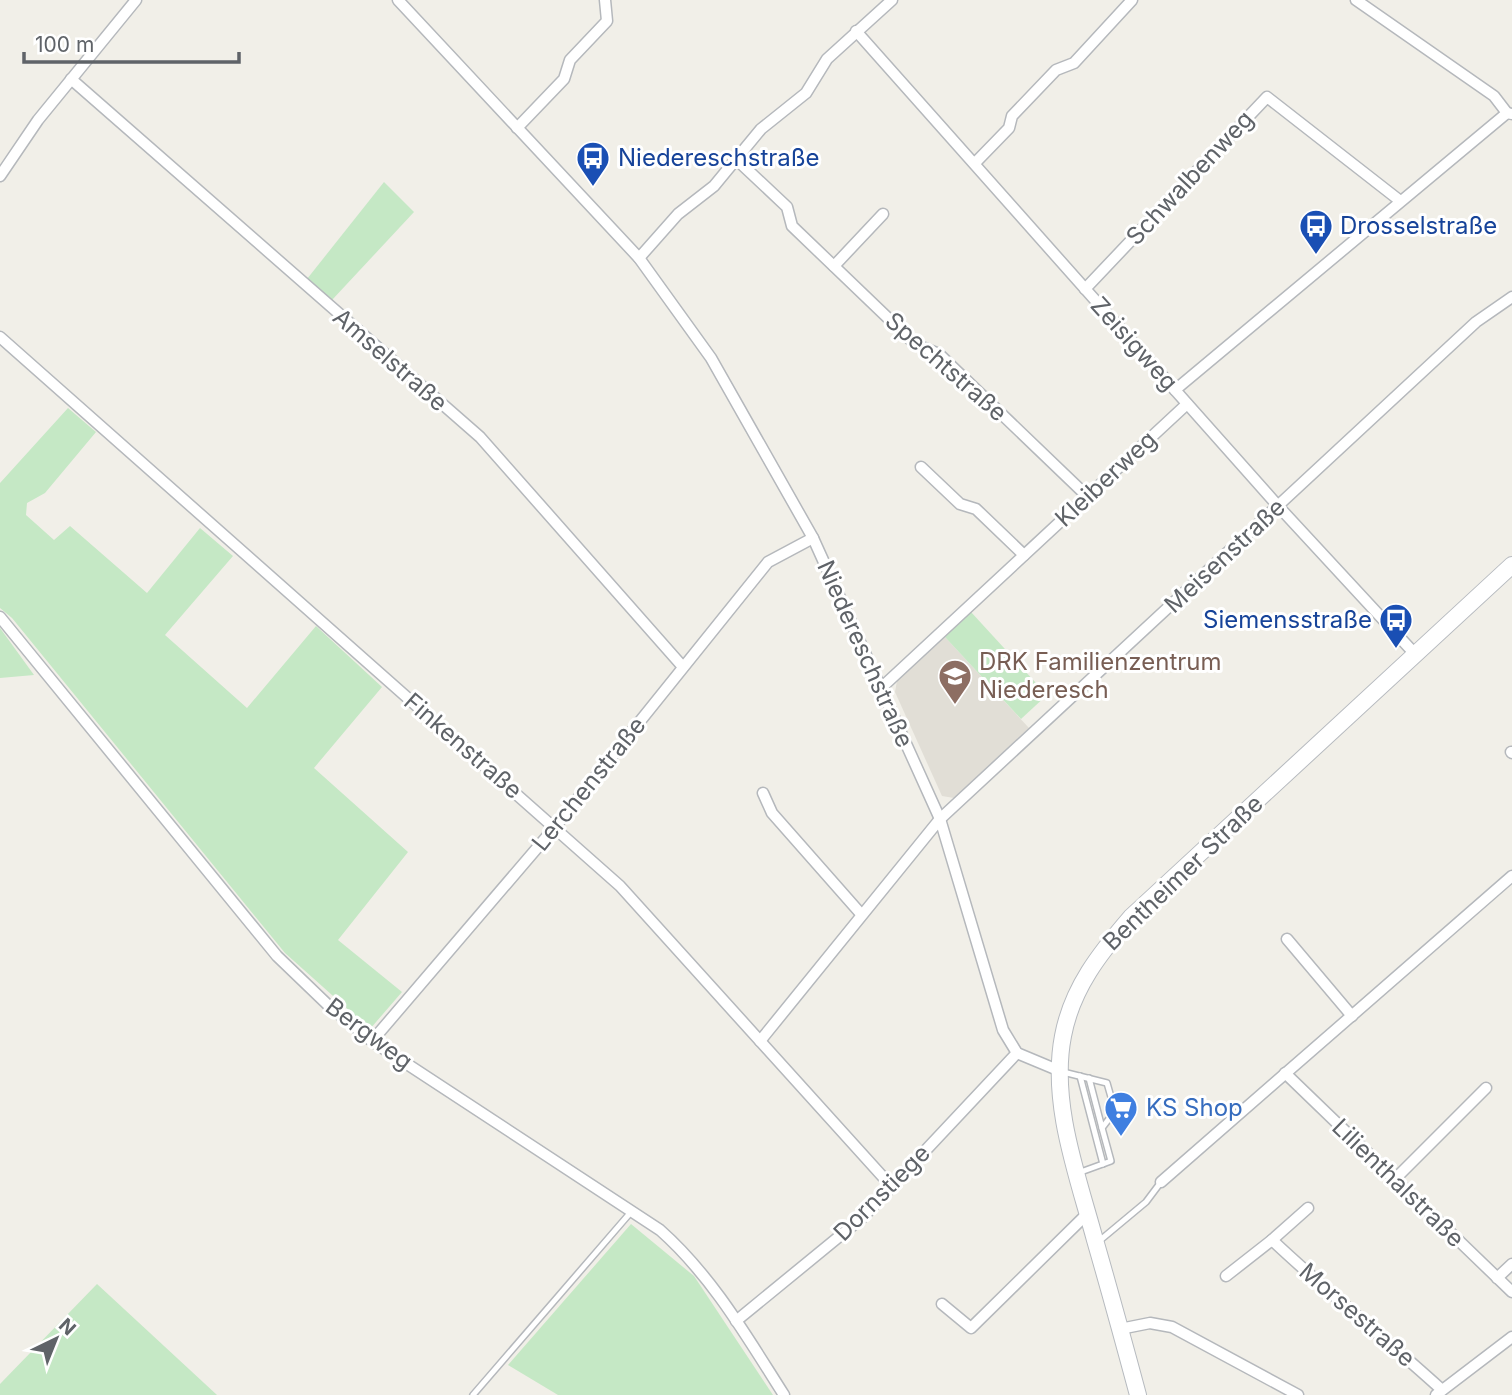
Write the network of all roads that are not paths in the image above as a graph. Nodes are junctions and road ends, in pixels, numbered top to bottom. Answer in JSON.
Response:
{"nodes":[{"id":1,"x":136,"y":0,"type":"edge"},
{"id":2,"x":398,"y":0,"type":"edge"},
{"id":3,"x":605,"y":0,"type":"edge"},
{"id":4,"x":892,"y":0,"type":"edge"},
{"id":5,"x":1132,"y":0,"type":"edge"},
{"id":6,"x":1356,"y":0,"type":"edge"},
{"id":7,"x":856,"y":31,"type":"junction"},
{"id":8,"x":71,"y":79,"type":"junction"},
{"id":9,"x":1509,"y":113,"type":"edge"},
{"id":10,"x":517,"y":128,"type":"junction"},
{"id":11,"x":736,"y":159,"type":"junction"},
{"id":12,"x":975,"y":163,"type":"junction"},
{"id":13,"x":0,"y":176,"type":"edge"},
{"id":14,"x":1399,"y":200,"type":"junction"},
{"id":15,"x":883,"y":214,"type":"dead end"},
{"id":16,"x":639,"y":257,"type":"junction"},
{"id":17,"x":834,"y":266,"type":"junction"},
{"id":18,"x":1085,"y":289,"type":"junction"},
{"id":19,"x":1512,"y":297,"type":"edge"},
{"id":20,"x":0,"y":338,"type":"edge"},
{"id":21,"x":1175,"y":390,"type":"junction"},
{"id":22,"x":1187,"y":404,"type":"junction"},
{"id":23,"x":921,"y":467,"type":"dead end"},
{"id":24,"x":1088,"y":497,"type":"junction"},
{"id":25,"x":1279,"y":507,"type":"junction"},
{"id":26,"x":813,"y":538,"type":"junction"},
{"id":27,"x":1024,"y":555,"type":"junction"},
{"id":28,"x":1512,"y":565,"type":"edge"},
{"id":29,"x":0,"y":617,"type":"edge"},
{"id":30,"x":1415,"y":654,"type":"junction"},
{"id":31,"x":683,"y":667,"type":"junction"},
{"id":32,"x":881,"y":688,"type":"junction"},
{"id":33,"x":763,"y":793,"type":"dead end"},
{"id":34,"x":940,"y":819,"type":"junction"},
{"id":35,"x":555,"y":827,"type":"junction"},
{"id":36,"x":1512,"y":876,"type":"edge"},
{"id":37,"x":861,"y":914,"type":"junction"},
{"id":38,"x":1287,"y":939,"type":"dead end"},
{"id":39,"x":1352,"y":1016,"type":"junction"},
{"id":40,"x":372,"y":1041,"type":"junction"},
{"id":41,"x":760,"y":1041,"type":"junction"},
{"id":42,"x":1017,"y":1053,"type":"junction"},
{"id":43,"x":1060,"y":1071,"type":"junction"},
{"id":44,"x":1286,"y":1073,"type":"junction"},
{"id":45,"x":1080,"y":1076,"type":"junction"},
{"id":46,"x":1089,"y":1078,"type":"junction"},
{"id":47,"x":1486,"y":1088,"type":"dead end"},
{"id":48,"x":1102,"y":1128,"type":"junction"},
{"id":49,"x":1103,"y":1164,"type":"junction"},
{"id":50,"x":1077,"y":1173,"type":"junction"},
{"id":51,"x":1394,"y":1180,"type":"junction"},
{"id":52,"x":1161,"y":1182,"type":"joint"},
{"id":53,"x":892,"y":1187,"type":"junction"},
{"id":54,"x":1308,"y":1208,"type":"dead end"},
{"id":55,"x":631,"y":1212,"type":"junction"},
{"id":56,"x":1088,"y":1213,"type":"junction"},
{"id":57,"x":1272,"y":1240,"type":"junction"},
{"id":58,"x":1096,"y":1242,"type":"junction"},
{"id":59,"x":1512,"y":1264,"type":"edge"},
{"id":60,"x":1226,"y":1276,"type":"dead end"},
{"id":61,"x":1497,"y":1278,"type":"junction"},
{"id":62,"x":1512,"y":1292,"type":"edge"},
{"id":63,"x":942,"y":1304,"type":"dead end"},
{"id":64,"x":736,"y":1321,"type":"junction"},
{"id":65,"x":1120,"y":1329,"type":"junction"},
{"id":66,"x":1512,"y":1337,"type":"edge"},
{"id":67,"x":1439,"y":1392,"type":"edge"},
{"id":68,"x":473,"y":1395,"type":"edge"},
{"id":69,"x":784,"y":1395,"type":"edge"},
{"id":70,"x":1138,"y":1395,"type":"edge"},
{"id":71,"x":1298,"y":1395,"type":"edge"}],
"edges":[{"from":1,"to":8,"type":"street"},
{"from":2,"to":10,"type":"street","name":"Niedereschstraße"},
{"from":3,"to":10,"type":"street"},
{"from":4,"to":7,"type":"street"},
{"from":5,"to":12,"type":"street"},
{"from":6,"to":9,"type":"street"},
{"from":7,"to":11,"type":"street"},
{"from":7,"to":12,"type":"street","name":"Zeisigweg"},
{"from":8,"to":13,"type":"street"},
{"from":8,"to":31,"type":"street","name":"Amselstraße"},
{"from":9,"to":14,"type":"street"},
{"from":10,"to":16,"type":"street","name":"Niedereschstraße"},
{"from":11,"to":16,"type":"street"},
{"from":11,"to":17,"type":"street","name":"Spechtstraße"},
{"from":12,"to":18,"type":"street","name":"Zeisigweg"},
{"from":14,"to":18,"type":"street","name":"Schwalbenweg"},
{"from":14,"to":21,"type":"street"},
{"from":15,"to":17,"type":"street"},
{"from":16,"to":26,"type":"street","name":"Niedereschstraße"},
{"from":17,"to":24,"type":"street","name":"Spechtstraße"},
{"from":18,"to":21,"type":"street","name":"Zeisigweg"},
{"from":19,"to":25,"type":"street","name":"Meisenstraße"},
{"from":20,"to":35,"type":"street","name":"Finkenstraße"},
{"from":21,"to":22,"type":"street","name":"Zeisigweg"},
{"from":22,"to":24,"type":"street","name":"Kleiberweg"},
{"from":22,"to":25,"type":"street","name":"Zeisigweg"},
{"from":23,"to":27,"type":"street"},
{"from":24,"to":27,"type":"street","name":"Kleiberweg"},
{"from":25,"to":30,"type":"street","name":"Zeisigweg"},
{"from":25,"to":34,"type":"street","name":"Meisenstraße"},
{"from":26,"to":31,"type":"street","name":"Lerchenstraße"},
{"from":26,"to":32,"type":"street","name":"Niedereschstraße"},
{"from":27,"to":32,"type":"street","name":"Kleiberweg"},
{"from":28,"to":30,"type":"main road","name":"Bentheimer Straße"},
{"from":29,"to":40,"type":"street","name":"Bergweg"},
{"from":30,"to":43,"type":"main road","name":"Bentheimer Straße"},
{"from":31,"to":35,"type":"street","name":"Lerchenstraße"},
{"from":32,"to":34,"type":"street","name":"Niedereschstraße"},
{"from":33,"to":37,"type":"street"},
{"from":34,"to":37,"type":"street","name":"Meisenstraße"},
{"from":34,"to":42,"type":"street","name":"Niedereschstraße"},
{"from":35,"to":40,"type":"street","name":"Lerchenstraße"},
{"from":35,"to":41,"type":"street","name":"Finkenstraße"},
{"from":36,"to":39,"type":"street"},
{"from":37,"to":41,"type":"street","name":"Meisenstraße"},
{"from":38,"to":39,"type":"street"},
{"from":39,"to":44,"type":"street"},
{"from":40,"to":55,"type":"street","name":"Bergweg"},
{"from":41,"to":53,"type":"street","name":"Finkenstraße"},
{"from":42,"to":43,"type":"street"},
{"from":42,"to":53,"type":"street","name":"Dornstiege"},
{"from":43,"to":45,"type":"lane"},
{"from":43,"to":50,"type":"main road","name":"Bentheimer Straße"},
{"from":44,"to":51,"type":"street","name":"Lilienthalstraße"},
{"from":44,"to":52,"type":"street"},
{"from":45,"to":46,"type":"lane"},
{"from":45,"to":49,"type":"lane"},
{"from":46,"to":48,"type":"lane"},
{"from":46,"to":48,"type":"lane"},
{"from":47,"to":51,"type":"street"},
{"from":48,"to":49,"type":"lane"},
{"from":49,"to":50,"type":"lane"},
{"from":50,"to":56,"type":"main road","name":"Bentheimer Straße"},
{"from":51,"to":61,"type":"street","name":"Lilienthalstraße"},
{"from":52,"to":58,"type":"lane"},
{"from":53,"to":64,"type":"street","name":"Dornstiege"},
{"from":54,"to":57,"type":"street"},
{"from":55,"to":64,"type":"street","name":"Bergweg"},
{"from":55,"to":68,"type":"lane"},
{"from":56,"to":58,"type":"main road","name":"Bentheimer Straße"},
{"from":56,"to":63,"type":"street"},
{"from":57,"to":60,"type":"street"},
{"from":57,"to":67,"type":"street","name":"Morsestraße"},
{"from":58,"to":65,"type":"main road","name":"Bentheimer Straße"},
{"from":59,"to":61,"type":"street"},
{"from":61,"to":62,"type":"street","name":"Lilienthalstraße"},
{"from":64,"to":69,"type":"street","name":"Bergweg"},
{"from":65,"to":70,"type":"main road","name":"Bentheimer Straße"},
{"from":65,"to":71,"type":"street"},
{"from":66,"to":67,"type":"street","name":"Morsestraße"}]}
